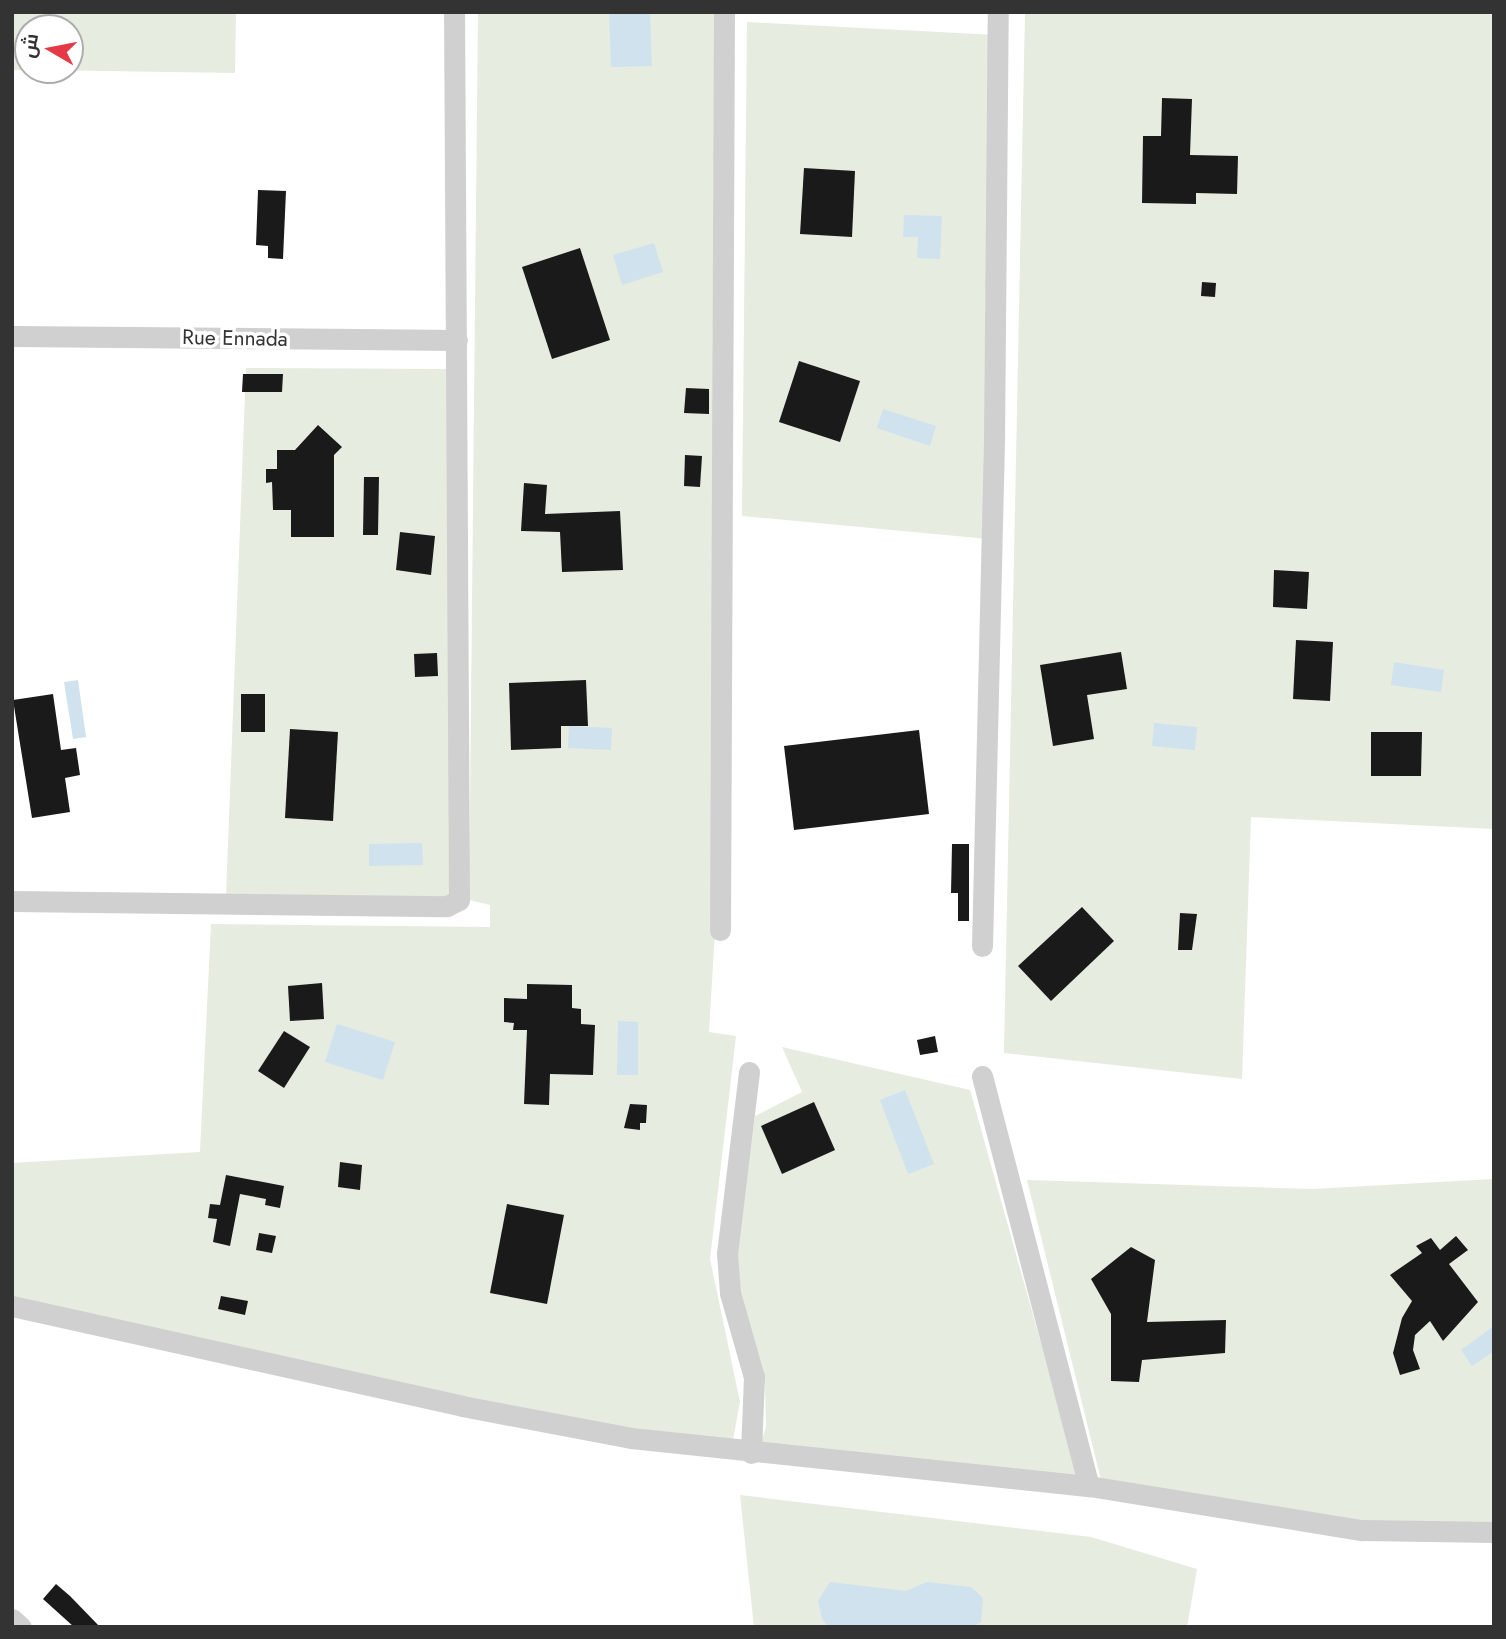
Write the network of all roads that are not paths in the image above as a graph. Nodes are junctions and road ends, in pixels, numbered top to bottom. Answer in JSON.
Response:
{"nodes":[{"id":1,"x":454,"y":12,"type":"edge"},
{"id":2,"x":724,"y":12,"type":"edge"},
{"id":3,"x":998,"y":12,"type":"edge"},
{"id":4,"x":12,"y":335,"type":"edge"},
{"id":5,"x":457,"y":340,"type":"junction"},
{"id":6,"x":12,"y":901,"type":"edge"},
{"id":7,"x":720,"y":930,"type":"dead end"},
{"id":8,"x":982,"y":947,"type":"dead end"},
{"id":9,"x":749,"y":1072,"type":"dead end"},
{"id":10,"x":982,"y":1076,"type":"dead end"},
{"id":11,"x":12,"y":1307,"type":"edge"},
{"id":12,"x":751,"y":1453,"type":"junction"},
{"id":13,"x":1089,"y":1486,"type":"junction"},
{"id":14,"x":1494,"y":1532,"type":"edge"},
{"id":15,"x":12,"y":1619,"type":"edge"},
{"id":16,"x":21,"y":1627,"type":"edge"}],
"edges":[{"from":1,"to":5,"type":"street"},
{"from":2,"to":7,"type":"street"},
{"from":3,"to":8,"type":"street"},
{"from":4,"to":5,"type":"street","name":"Rue Ennada"},
{"from":5,"to":6,"type":"street"},
{"from":9,"to":12,"type":"street"},
{"from":10,"to":13,"type":"street"},
{"from":11,"to":12,"type":"street"},
{"from":12,"to":13,"type":"street"},
{"from":13,"to":14,"type":"street"},
{"from":15,"to":16,"type":"street"}]}
